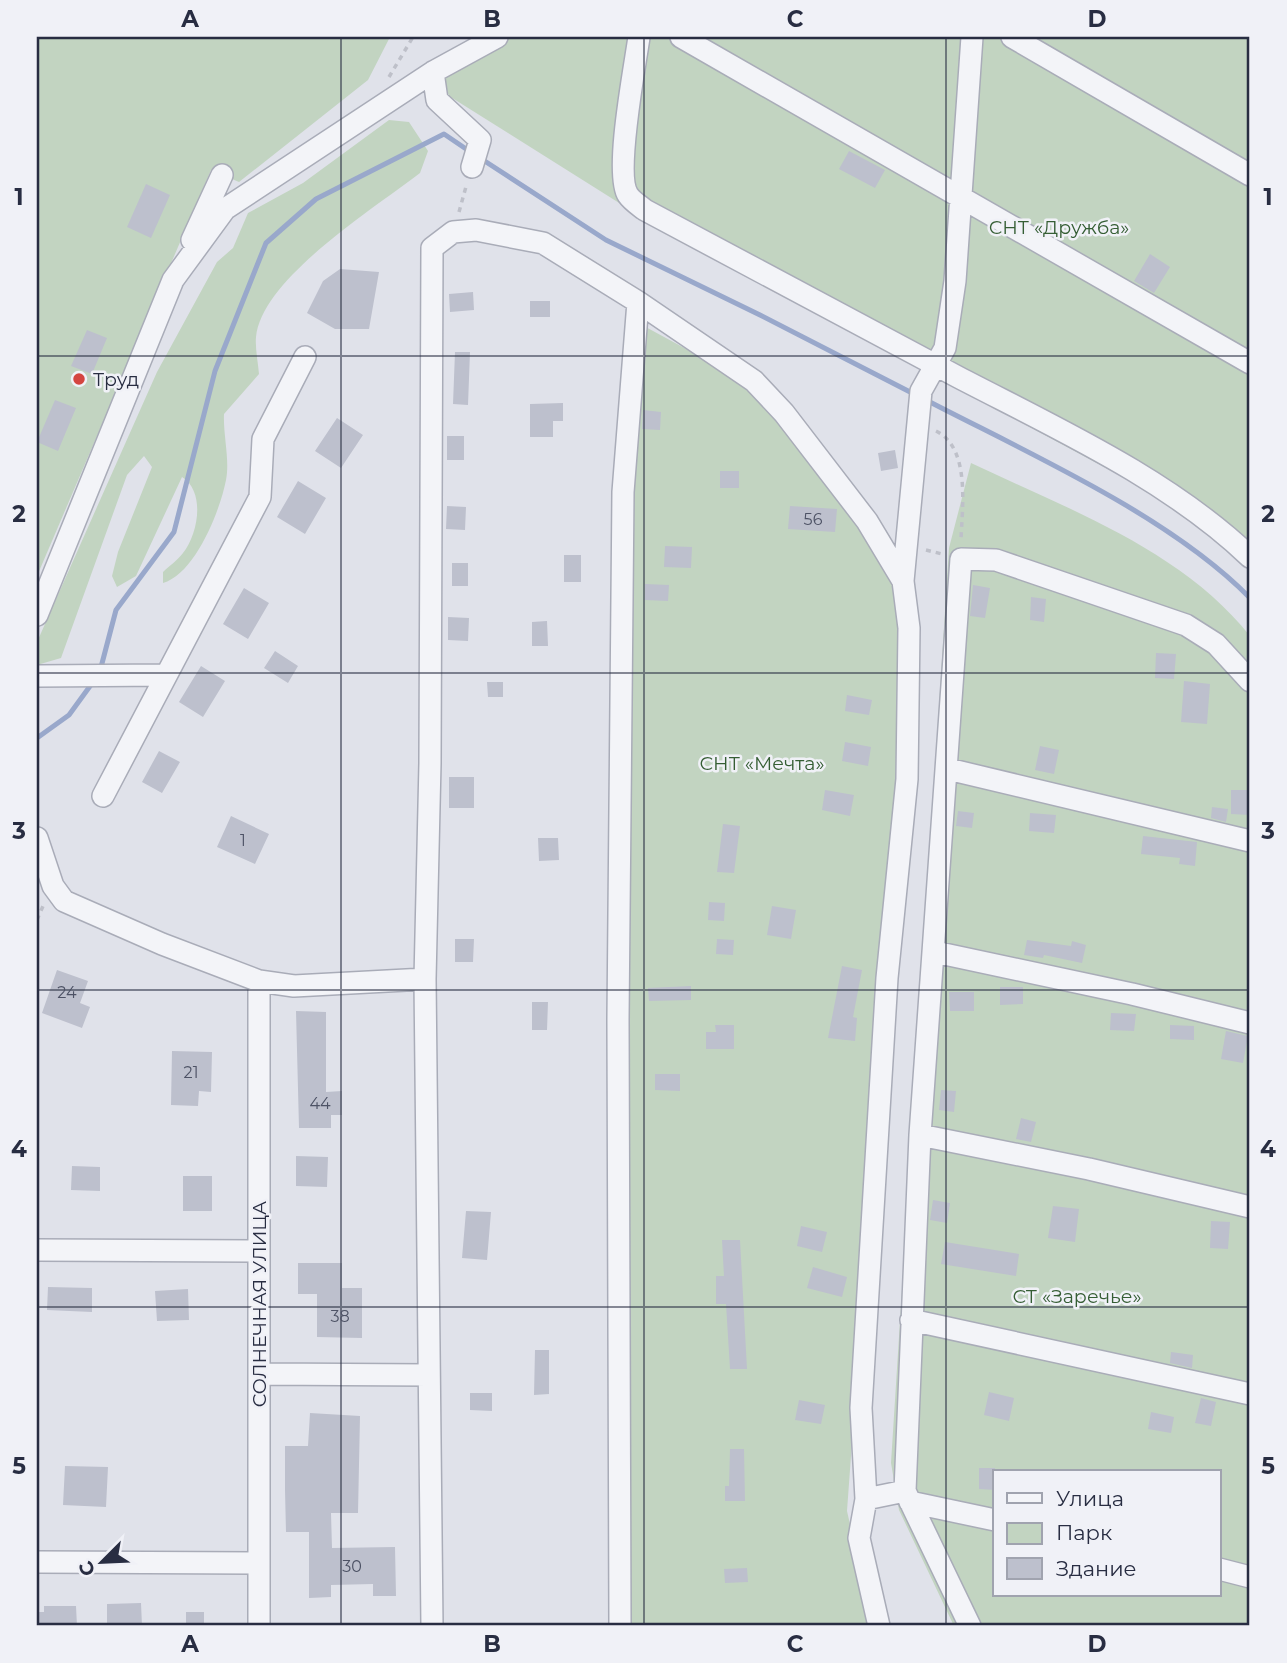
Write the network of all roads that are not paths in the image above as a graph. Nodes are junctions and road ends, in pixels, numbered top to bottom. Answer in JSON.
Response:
{"nodes":[{"id":1,"x":497,"y":37,"type":"edge"},
{"id":2,"x":639,"y":37,"type":"edge"},
{"id":3,"x":681,"y":37,"type":"edge"},
{"id":4,"x":972,"y":37,"type":"edge"},
{"id":5,"x":1012,"y":37,"type":"edge"},
{"id":6,"x":433,"y":72,"type":"junction"},
{"id":7,"x":472,"y":167,"type":"road end"},
{"id":8,"x":222,"y":174,"type":"dead end"},
{"id":9,"x":1250,"y":175,"type":"edge"},
{"id":10,"x":962,"y":200,"type":"junction"},
{"id":11,"x":173,"y":280,"type":"junction"},
{"id":12,"x":638,"y":302,"type":"junction"},
{"id":13,"x":305,"y":357,"type":"dead end"},
{"id":14,"x":1250,"y":363,"type":"edge"},
{"id":15,"x":935,"y":365,"type":"junction"},
{"id":16,"x":1250,"y":557,"type":"edge"},
{"id":17,"x":903,"y":580,"type":"junction"},
{"id":18,"x":37,"y":615,"type":"edge"},
{"id":19,"x":166,"y":675,"type":"junction"},
{"id":20,"x":37,"y":676,"type":"edge"},
{"id":21,"x":1250,"y":681,"type":"edge"},
{"id":22,"x":948,"y":769,"type":"junction"},
{"id":23,"x":103,"y":796,"type":"dead end"},
{"id":24,"x":37,"y":838,"type":"edge"},
{"id":25,"x":1250,"y":841,"type":"edge"},
{"id":26,"x":935,"y":952,"type":"junction"},
{"id":27,"x":425,"y":979,"type":"junction"},
{"id":28,"x":259,"y":981,"type":"junction"},
{"id":29,"x":1250,"y":1023,"type":"edge"},
{"id":30,"x":920,"y":1135,"type":"junction"},
{"id":31,"x":1250,"y":1207,"type":"edge"},
{"id":32,"x":37,"y":1251,"type":"edge"},
{"id":33,"x":258,"y":1251,"type":"junction"},
{"id":34,"x":911,"y":1320,"type":"junction"},
{"id":35,"x":260,"y":1374,"type":"junction"},
{"id":36,"x":429,"y":1375,"type":"junction"},
{"id":37,"x":1250,"y":1394,"type":"edge"},
{"id":38,"x":907,"y":1497,"type":"junction"},
{"id":39,"x":866,"y":1499,"type":"junction"},
{"id":40,"x":993,"y":1519,"type":"edge"},
{"id":41,"x":37,"y":1562,"type":"edge"},
{"id":42,"x":259,"y":1563,"type":"junction"},
{"id":43,"x":1220,"y":1569,"type":"edge"},
{"id":44,"x":1250,"y":1577,"type":"edge"},
{"id":45,"x":259,"y":1626,"type":"edge"},
{"id":46,"x":432,"y":1626,"type":"edge"},
{"id":47,"x":620,"y":1626,"type":"edge"},
{"id":48,"x":879,"y":1626,"type":"edge"},
{"id":49,"x":970,"y":1626,"type":"edge"}],
"edges":[{"from":1,"to":6,"type":"street"},
{"from":2,"to":15,"type":"street"},
{"from":3,"to":10,"type":"street"},
{"from":4,"to":10,"type":"street"},
{"from":5,"to":9,"type":"street"},
{"from":6,"to":7,"type":"street"},
{"from":6,"to":11,"type":"street"},
{"from":8,"to":11,"type":"street"},
{"from":10,"to":14,"type":"street"},
{"from":10,"to":15,"type":"street"},
{"from":11,"to":18,"type":"street"},
{"from":12,"to":17,"type":"street"},
{"from":12,"to":27,"type":"street"},
{"from":12,"to":47,"type":"street"},
{"from":13,"to":19,"type":"street"},
{"from":15,"to":16,"type":"street"},
{"from":15,"to":17,"type":"street"},
{"from":17,"to":39,"type":"street"},
{"from":19,"to":20,"type":"street"},
{"from":19,"to":23,"type":"street"},
{"from":21,"to":22,"type":"street"},
{"from":22,"to":25,"type":"street"},
{"from":22,"to":26,"type":"street"},
{"from":24,"to":28,"type":"street"},
{"from":26,"to":29,"type":"street"},
{"from":26,"to":30,"type":"street"},
{"from":27,"to":28,"type":"street"},
{"from":27,"to":36,"type":"street"},
{"from":28,"to":33,"type":"street","name":"СОЛНЕЧНАЯ УЛИЦА"},
{"from":30,"to":31,"type":"street"},
{"from":30,"to":34,"type":"street"},
{"from":32,"to":33,"type":"street"},
{"from":33,"to":35,"type":"street","name":"СОЛНЕЧНАЯ УЛИЦА"},
{"from":34,"to":37,"type":"street"},
{"from":34,"to":38,"type":"street"},
{"from":35,"to":36,"type":"street"},
{"from":35,"to":42,"type":"street","name":"СОЛНЕЧНАЯ УЛИЦА"},
{"from":36,"to":46,"type":"street"},
{"from":38,"to":39,"type":"street"},
{"from":38,"to":40,"type":"street"},
{"from":38,"to":49,"type":"street"},
{"from":39,"to":48,"type":"street"},
{"from":41,"to":42,"type":"street"},
{"from":42,"to":45,"type":"street","name":"СОЛНЕЧНАЯ УЛИЦА"},
{"from":43,"to":44,"type":"street"}]}
